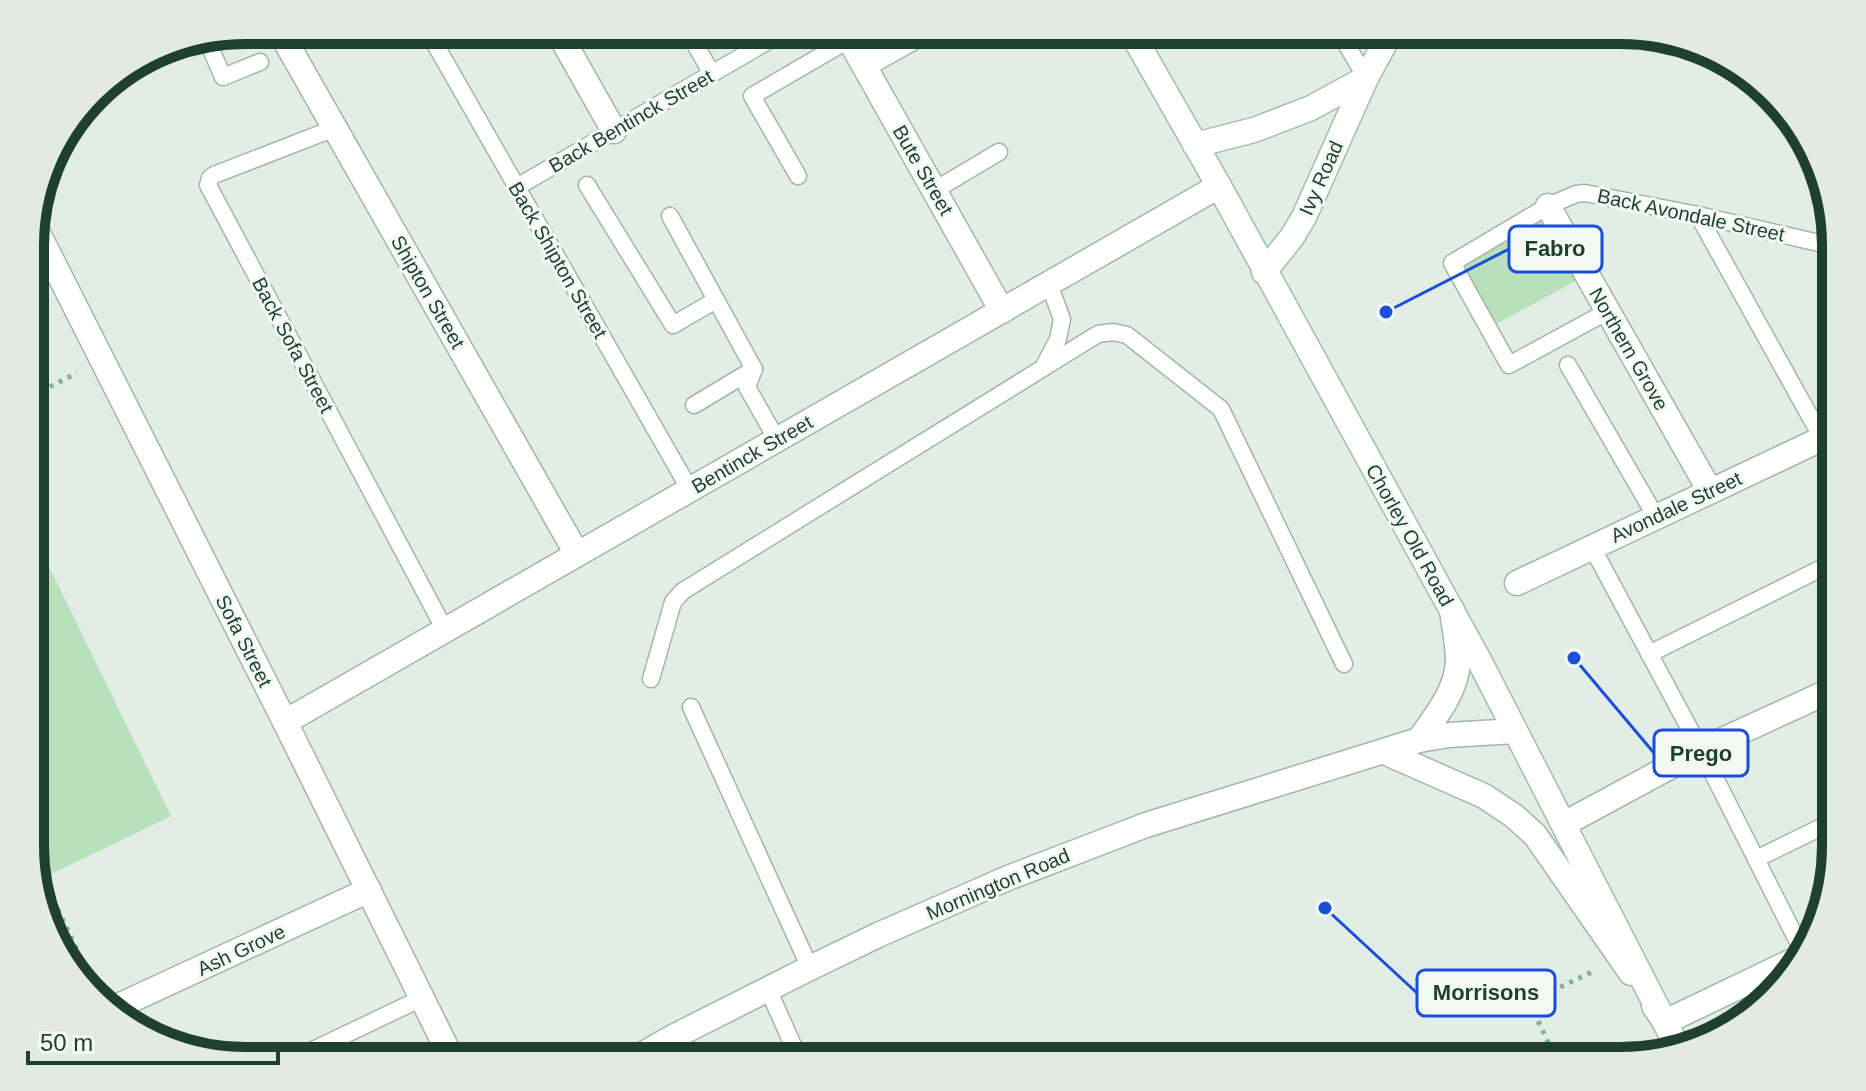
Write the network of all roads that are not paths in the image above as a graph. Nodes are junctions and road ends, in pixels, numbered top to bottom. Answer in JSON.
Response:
{"nodes":[{"id":1,"x":287,"y":44,"type":"edge"},
{"id":2,"x":435,"y":44,"type":"edge"},
{"id":3,"x":565,"y":44,"type":"edge"},
{"id":4,"x":695,"y":44,"type":"edge"},
{"id":5,"x":763,"y":44,"type":"edge"},
{"id":6,"x":833,"y":44,"type":"edge"},
{"id":7,"x":852,"y":44,"type":"edge"},
{"id":8,"x":901,"y":44,"type":"edge"},
{"id":9,"x":1138,"y":44,"type":"edge"},
{"id":10,"x":1346,"y":44,"type":"edge"},
{"id":11,"x":1384,"y":44,"type":"edge"},
{"id":12,"x":210,"y":47,"type":"edge"},
{"id":13,"x":260,"y":62,"type":"dead end"},
{"id":14,"x":864,"y":65,"type":"junction"},
{"id":15,"x":712,"y":74,"type":"junction"},
{"id":16,"x":1366,"y":78,"type":"junction"},
{"id":17,"x":335,"y":128,"type":"junction"},
{"id":18,"x":614,"y":131,"type":"junction"},
{"id":19,"x":1195,"y":145,"type":"junction"},
{"id":20,"x":999,"y":152,"type":"dead end"},
{"id":21,"x":798,"y":176,"type":"dead end"},
{"id":22,"x":587,"y":185,"type":"dead end"},
{"id":23,"x":1219,"y":186,"type":"junction"},
{"id":24,"x":517,"y":187,"type":"junction"},
{"id":25,"x":935,"y":190,"type":"junction"},
{"id":26,"x":1548,"y":206,"type":"junction"},
{"id":27,"x":1698,"y":215,"type":"junction"},
{"id":28,"x":670,"y":216,"type":"dead end"},
{"id":29,"x":1822,"y":244,"type":"edge"},
{"id":30,"x":44,"y":245,"type":"edge"},
{"id":31,"x":1264,"y":272,"type":"junction"},
{"id":32,"x":1049,"y":284,"type":"junction"},
{"id":33,"x":716,"y":300,"type":"junction"},
{"id":34,"x":1002,"y":311,"type":"junction"},
{"id":35,"x":1608,"y":311,"type":"junction"},
{"id":36,"x":1568,"y":365,"type":"dead end"},
{"id":37,"x":754,"y":369,"type":"junction"},
{"id":38,"x":1042,"y":369,"type":"junction"},
{"id":39,"x":694,"y":405,"type":"dead end"},
{"id":40,"x":1822,"y":423,"type":"edge"},
{"id":41,"x":1822,"y":438,"type":"edge"},
{"id":42,"x":777,"y":440,"type":"junction"},
{"id":43,"x":690,"y":490,"type":"junction"},
{"id":44,"x":1710,"y":491,"type":"junction"},
{"id":45,"x":1656,"y":517,"type":"junction"},
{"id":46,"x":1592,"y":547,"type":"junction"},
{"id":47,"x":577,"y":554,"type":"junction"},
{"id":48,"x":1822,"y":568,"type":"edge"},
{"id":49,"x":1517,"y":583,"type":"dead end"},
{"id":50,"x":1452,"y":610,"type":"junction"},
{"id":51,"x":445,"y":630,"type":"junction"},
{"id":52,"x":1649,"y":654,"type":"junction"},
{"id":53,"x":1344,"y":664,"type":"dead end"},
{"id":54,"x":651,"y":679,"type":"dead end"},
{"id":55,"x":1822,"y":694,"type":"edge"},
{"id":56,"x":691,"y":707,"type":"dead end"},
{"id":57,"x":285,"y":722,"type":"junction"},
{"id":58,"x":1515,"y":731,"type":"junction"},
{"id":59,"x":1419,"y":740,"type":"junction"},
{"id":60,"x":1701,"y":750,"type":"junction"},
{"id":61,"x":1384,"y":752,"type":"junction"},
{"id":62,"x":1564,"y":824,"type":"junction"},
{"id":63,"x":1822,"y":827,"type":"edge"},
{"id":64,"x":1756,"y":859,"type":"junction"},
{"id":65,"x":369,"y":890,"type":"junction"},
{"id":66,"x":1798,"y":940,"type":"edge"},
{"id":67,"x":1783,"y":966,"type":"edge"},
{"id":68,"x":810,"y":968,"type":"junction"},
{"id":69,"x":768,"y":989,"type":"junction"},
{"id":70,"x":422,"y":998,"type":"junction"},
{"id":71,"x":122,"y":1004,"type":"edge"},
{"id":72,"x":1665,"y":1022,"type":"junction"},
{"id":73,"x":1674,"y":1039,"type":"edge"},
{"id":74,"x":319,"y":1047,"type":"edge"},
{"id":75,"x":446,"y":1047,"type":"edge"},
{"id":76,"x":656,"y":1047,"type":"edge"},
{"id":77,"x":794,"y":1047,"type":"edge"}],
"edges":[{"from":1,"to":17,"type":"street","name":"Shipton Street"},
{"from":2,"to":24,"type":"lane","name":"Back Shipton Street"},
{"from":3,"to":18,"type":"street"},
{"from":4,"to":15,"type":"lane"},
{"from":5,"to":15,"type":"lane","name":"Back Bentinck Street"},
{"from":6,"to":21,"type":"lane"},
{"from":7,"to":14,"type":"street","name":"Bute Street"},
{"from":8,"to":14,"type":"street"},
{"from":9,"to":19,"type":"street","name":"Chorley Old Road"},
{"from":10,"to":16,"type":"lane"},
{"from":11,"to":16,"type":"street","name":"Ivy Road"},
{"from":12,"to":13,"type":"lane"},
{"from":14,"to":25,"type":"street","name":"Bute Street"},
{"from":15,"to":18,"type":"lane","name":"Back Bentinck Street"},
{"from":16,"to":19,"type":"street"},
{"from":16,"to":31,"type":"street","name":"Ivy Road"},
{"from":17,"to":47,"type":"street","name":"Shipton Street"},
{"from":17,"to":51,"type":"lane","name":"Back Sofa Street"},
{"from":18,"to":24,"type":"lane","name":"Back Bentinck Street"},
{"from":19,"to":23,"type":"street","name":"Chorley Old Road"},
{"from":20,"to":25,"type":"lane"},
{"from":22,"to":33,"type":"lane"},
{"from":23,"to":31,"type":"street","name":"Chorley Old Road"},
{"from":23,"to":32,"type":"street","name":"Bentinck Street"},
{"from":24,"to":43,"type":"lane","name":"Back Shipton Street"},
{"from":25,"to":34,"type":"street","name":"Bute Street"},
{"from":26,"to":27,"type":"lane","name":"Back Avondale Street"},
{"from":26,"to":35,"type":"street","name":"Northern Grove"},
{"from":26,"to":35,"type":"lane","name":"Back Avondale Street"},
{"from":27,"to":29,"type":"lane","name":"Back Avondale Street"},
{"from":27,"to":40,"type":"lane"},
{"from":28,"to":33,"type":"lane"},
{"from":30,"to":57,"type":"street","name":"Sofa Street"},
{"from":31,"to":50,"type":"street","name":"Chorley Old Road"},
{"from":32,"to":34,"type":"street","name":"Bentinck Street"},
{"from":32,"to":38,"type":"lane"},
{"from":33,"to":37,"type":"lane"},
{"from":34,"to":42,"type":"street","name":"Bentinck Street"},
{"from":35,"to":44,"type":"street","name":"Northern Grove"},
{"from":36,"to":45,"type":"lane"},
{"from":37,"to":39,"type":"lane"},
{"from":37,"to":42,"type":"lane"},
{"from":38,"to":53,"type":"lane"},
{"from":38,"to":54,"type":"lane"},
{"from":41,"to":44,"type":"street","name":"Avondale Street"},
{"from":42,"to":43,"type":"street","name":"Bentinck Street"},
{"from":43,"to":47,"type":"street","name":"Bentinck Street"},
{"from":44,"to":45,"type":"street","name":"Avondale Street"},
{"from":45,"to":46,"type":"street","name":"Avondale Street"},
{"from":46,"to":49,"type":"street","name":"Avondale Street"},
{"from":46,"to":52,"type":"lane"},
{"from":47,"to":51,"type":"street","name":"Bentinck Street"},
{"from":48,"to":52,"type":"lane"},
{"from":50,"to":58,"type":"street","name":"Chorley Old Road"},
{"from":50,"to":59,"type":"street"},
{"from":51,"to":57,"type":"street","name":"Bentinck Street"},
{"from":52,"to":60,"type":"lane"},
{"from":55,"to":60,"type":"street"},
{"from":56,"to":68,"type":"lane"},
{"from":57,"to":65,"type":"street","name":"Sofa Street"},
{"from":58,"to":59,"type":"street","name":"Mornington Road"},
{"from":58,"to":62,"type":"street","name":"Chorley Old Road"},
{"from":59,"to":61,"type":"street","name":"Mornington Road"},
{"from":60,"to":62,"type":"street"},
{"from":60,"to":64,"type":"lane"},
{"from":61,"to":68,"type":"street","name":"Mornington Road"},
{"from":61,"to":72,"type":"street"},
{"from":62,"to":72,"type":"street","name":"Chorley Old Road"},
{"from":63,"to":64,"type":"lane"},
{"from":64,"to":66,"type":"lane"},
{"from":65,"to":70,"type":"street","name":"Sofa Street"},
{"from":65,"to":71,"type":"street","name":"Ash Grove"},
{"from":67,"to":72,"type":"street"},
{"from":68,"to":69,"type":"street","name":"Mornington Road"},
{"from":69,"to":76,"type":"street","name":"Mornington Road"},
{"from":69,"to":77,"type":"lane"},
{"from":70,"to":74,"type":"lane"},
{"from":70,"to":75,"type":"street","name":"Sofa Street"},
{"from":72,"to":73,"type":"street","name":"Chorley Old Road"}]}
